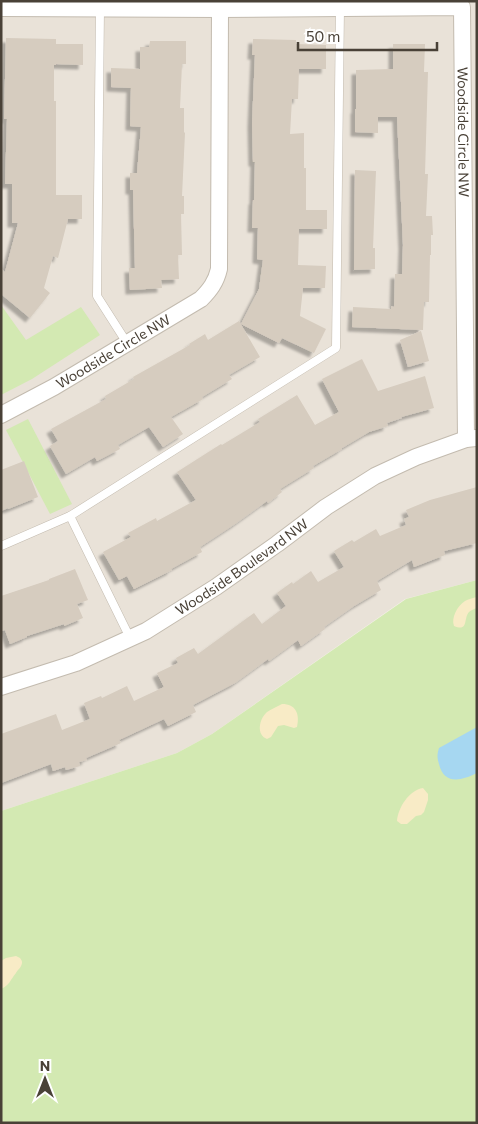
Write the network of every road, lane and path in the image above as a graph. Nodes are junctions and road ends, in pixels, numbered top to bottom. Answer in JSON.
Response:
{"nodes":[{"id":1,"x":1,"y":8,"type":"edge"},
{"id":2,"x":340,"y":8,"type":"junction"},
{"id":3,"x":100,"y":9,"type":"junction"},
{"id":4,"x":220,"y":9,"type":"junction"},
{"id":5,"x":127,"y":343,"type":"junction"},
{"id":6,"x":1,"y":415,"type":"edge"},
{"id":7,"x":472,"y":438,"type":"edge"},
{"id":8,"x":70,"y":516,"type":"junction"},
{"id":9,"x":1,"y":546,"type":"edge"},
{"id":10,"x":130,"y":638,"type":"junction"},
{"id":11,"x":1,"y":687,"type":"edge"}],
"edges":[{"from":1,"to":3,"type":"street","name":"Woodside Circle NW"},
{"from":2,"to":4,"type":"street","name":"Woodside Circle NW"},
{"from":2,"to":7,"type":"street","name":"Woodside Circle NW"},
{"from":2,"to":8,"type":"lane"},
{"from":3,"to":4,"type":"street","name":"Woodside Circle NW"},
{"from":3,"to":5,"type":"lane"},
{"from":4,"to":5,"type":"street","name":"Woodside Circle NW"},
{"from":5,"to":6,"type":"street","name":"Woodside Circle NW"},
{"from":7,"to":10,"type":"street","name":"Woodside Boulevard NW"},
{"from":8,"to":9,"type":"lane"},
{"from":8,"to":10,"type":"lane"},
{"from":10,"to":11,"type":"street","name":"Woodside Boulevard NW"}]}
